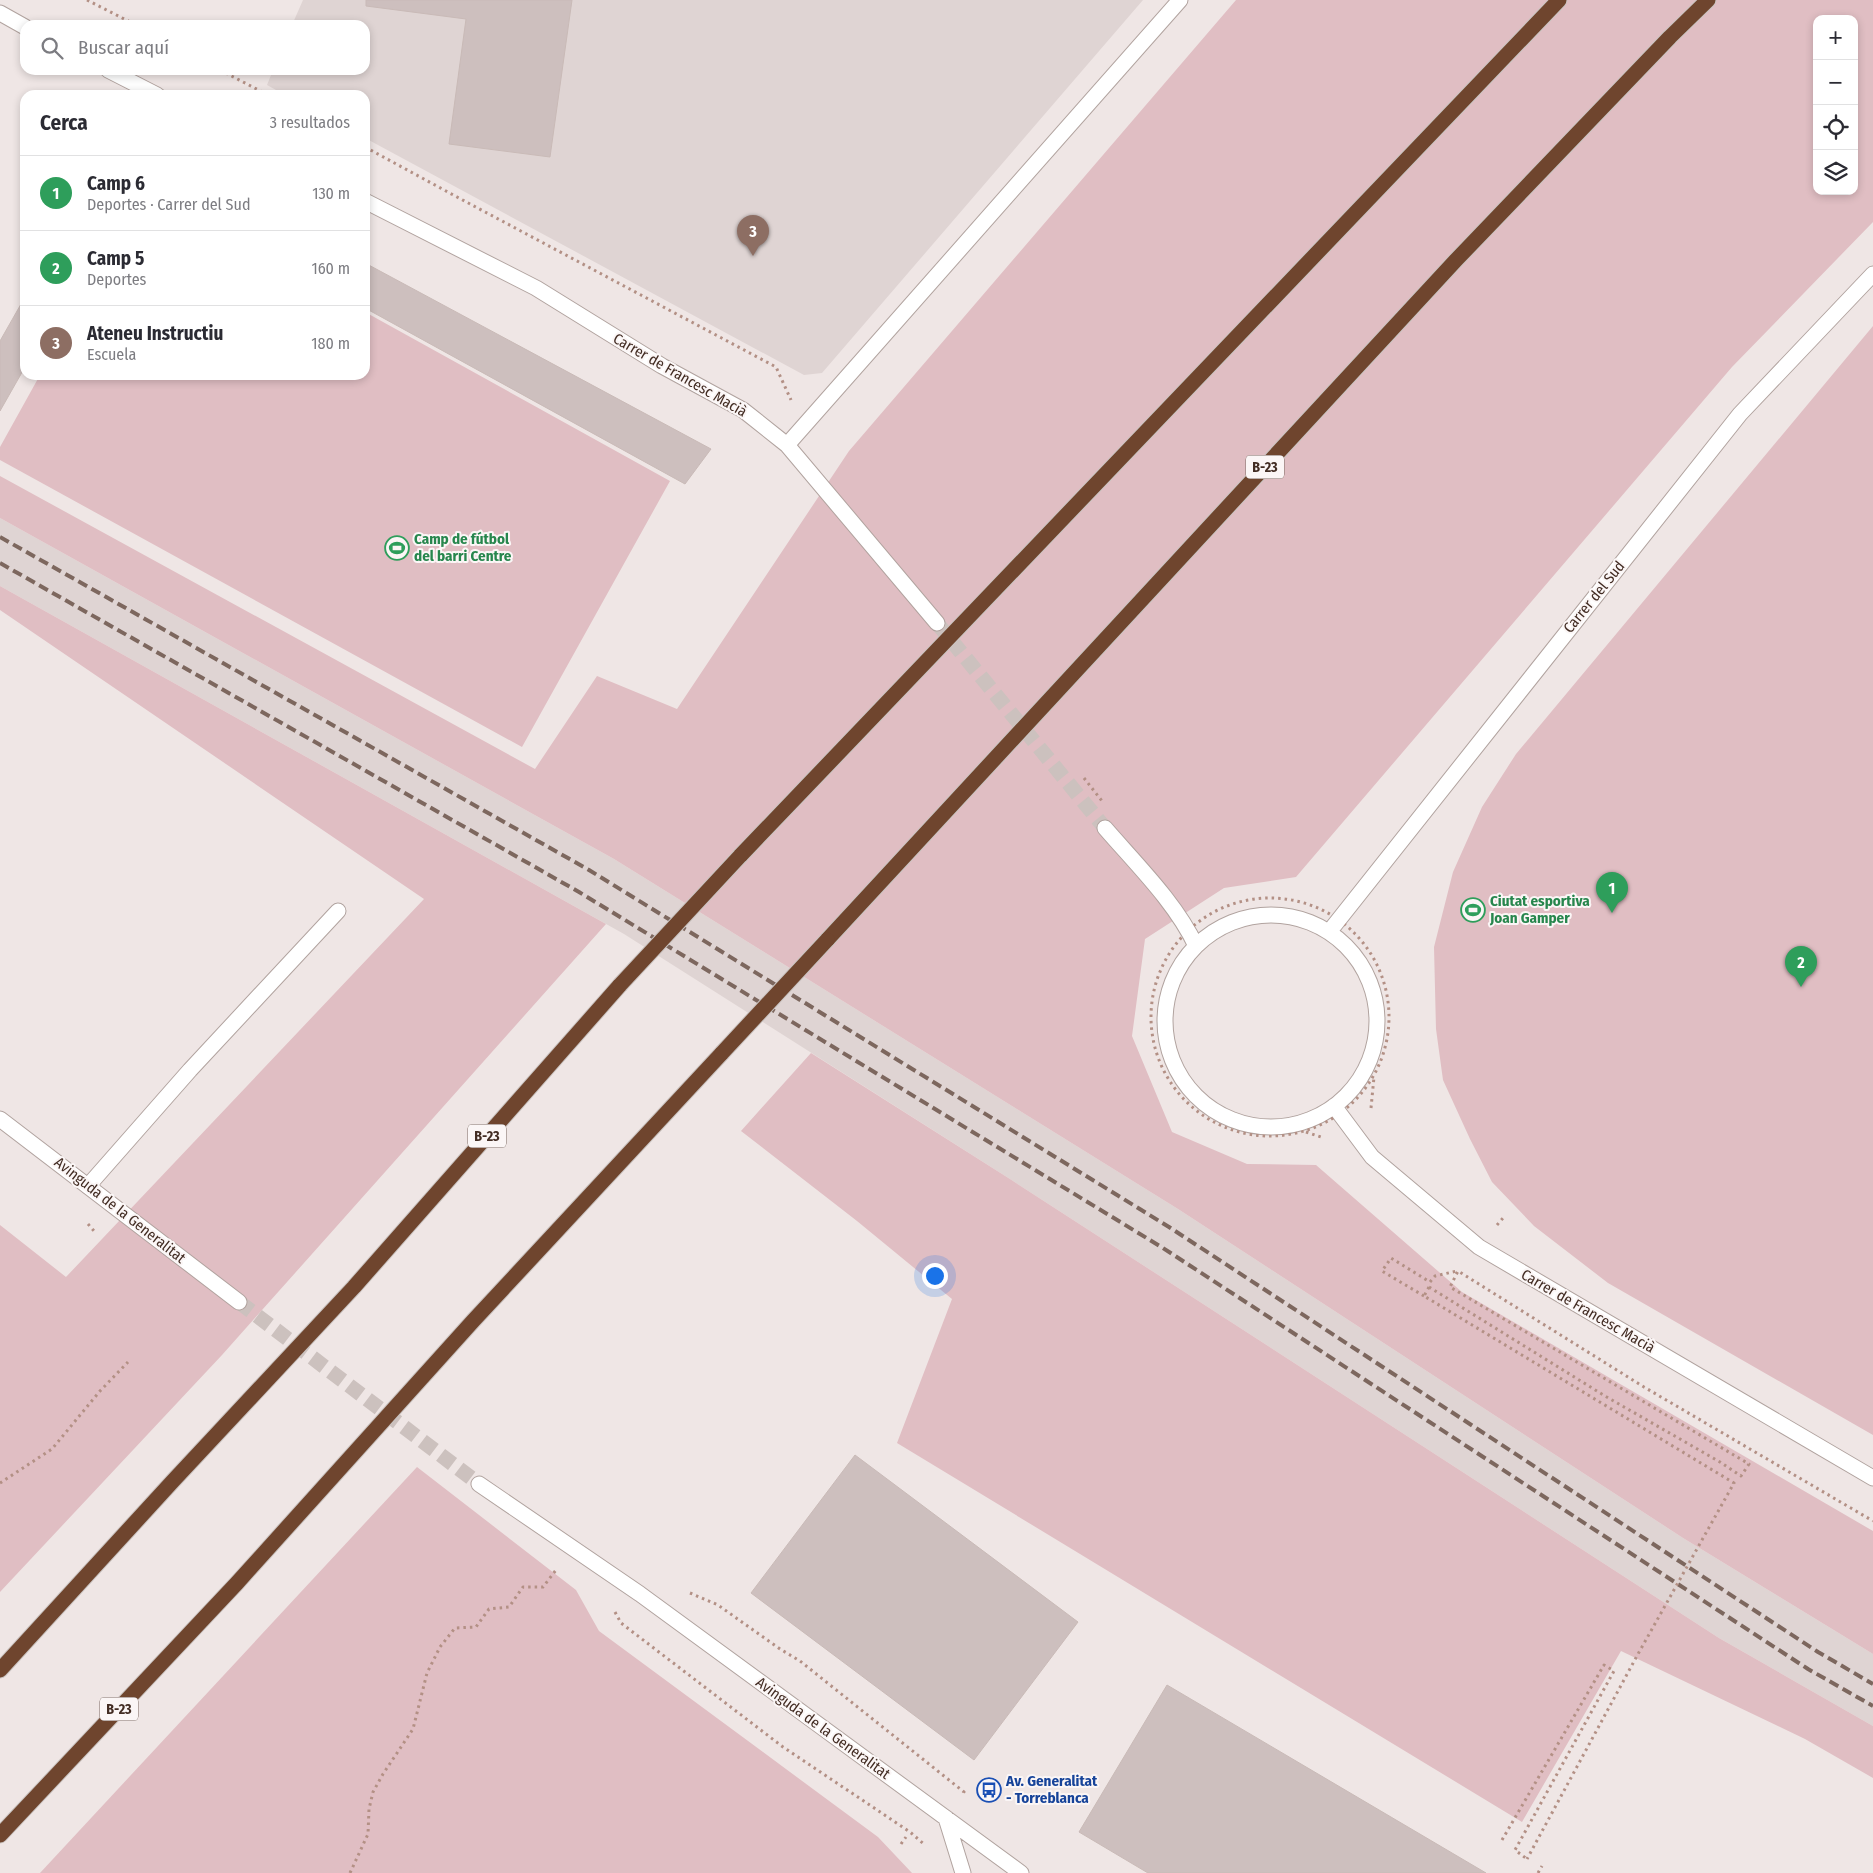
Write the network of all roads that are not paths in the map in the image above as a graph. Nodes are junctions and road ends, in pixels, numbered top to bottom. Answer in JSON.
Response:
{"nodes":[{"id":1,"x":1180,"y":0,"type":"edge"},
{"id":2,"x":1559,"y":0,"type":"edge"},
{"id":3,"x":1708,"y":0,"type":"edge"},
{"id":4,"x":0,"y":12,"type":"edge"},
{"id":5,"x":20,"y":24,"type":"edge"},
{"id":6,"x":118,"y":75,"type":"edge"},
{"id":7,"x":147,"y":90,"type":"edge"},
{"id":8,"x":370,"y":204,"type":"edge"},
{"id":9,"x":1873,"y":274,"type":"edge"},
{"id":10,"x":787,"y":445,"type":"junction"},
{"id":11,"x":937,"y":624,"type":"tunnel mouth"},
{"id":12,"x":1105,"y":828,"type":"tunnel mouth"},
{"id":13,"x":338,"y":911,"type":"dead end"},
{"id":14,"x":1329,"y":932,"type":"junction"},
{"id":15,"x":1196,"y":946,"type":"junction"},
{"id":16,"x":1334,"y":1106,"type":"junction"},
{"id":17,"x":0,"y":1119,"type":"edge"},
{"id":18,"x":88,"y":1186,"type":"junction"},
{"id":19,"x":239,"y":1302,"type":"tunnel mouth"},
{"id":20,"x":1873,"y":1478,"type":"edge"},
{"id":21,"x":479,"y":1484,"type":"tunnel mouth"},
{"id":22,"x":0,"y":1670,"type":"edge"},
{"id":23,"x":946,"y":1818,"type":"junction"},
{"id":24,"x":0,"y":1835,"type":"edge"},
{"id":25,"x":963,"y":1873,"type":"edge"},
{"id":26,"x":1021,"y":1873,"type":"edge"}],
"edges":[{"from":1,"to":10,"type":"street"},
{"from":2,"to":22,"type":"highway","number":"B-23","bridge":true},
{"from":3,"to":24,"type":"highway","number":"B-23","bridge":true},
{"from":4,"to":5,"type":"street"},
{"from":6,"to":7,"type":"street"},
{"from":8,"to":10,"type":"street","name":"Carrer de Francesc Macià"},
{"from":9,"to":14,"type":"street","name":"Carrer del Sud"},
{"from":10,"to":11,"type":"street","name":"Carrer de Francesc Macià"},
{"from":12,"to":15,"type":"street"},
{"from":13,"to":18,"type":"street"},
{"from":14,"to":15,"type":"street"},
{"from":14,"to":16,"type":"street"},
{"from":15,"to":16,"type":"street"},
{"from":16,"to":20,"type":"street","name":"Carrer de Francesc Macià"},
{"from":17,"to":18,"type":"street","name":"Avinguda de la Generalitat"},
{"from":18,"to":19,"type":"street","name":"Avinguda de la Generalitat"},
{"from":21,"to":23,"type":"street","name":"Avinguda de la Generalitat"},
{"from":23,"to":25,"type":"street"},
{"from":23,"to":26,"type":"street","name":"Avinguda de la Generalitat"}]}
